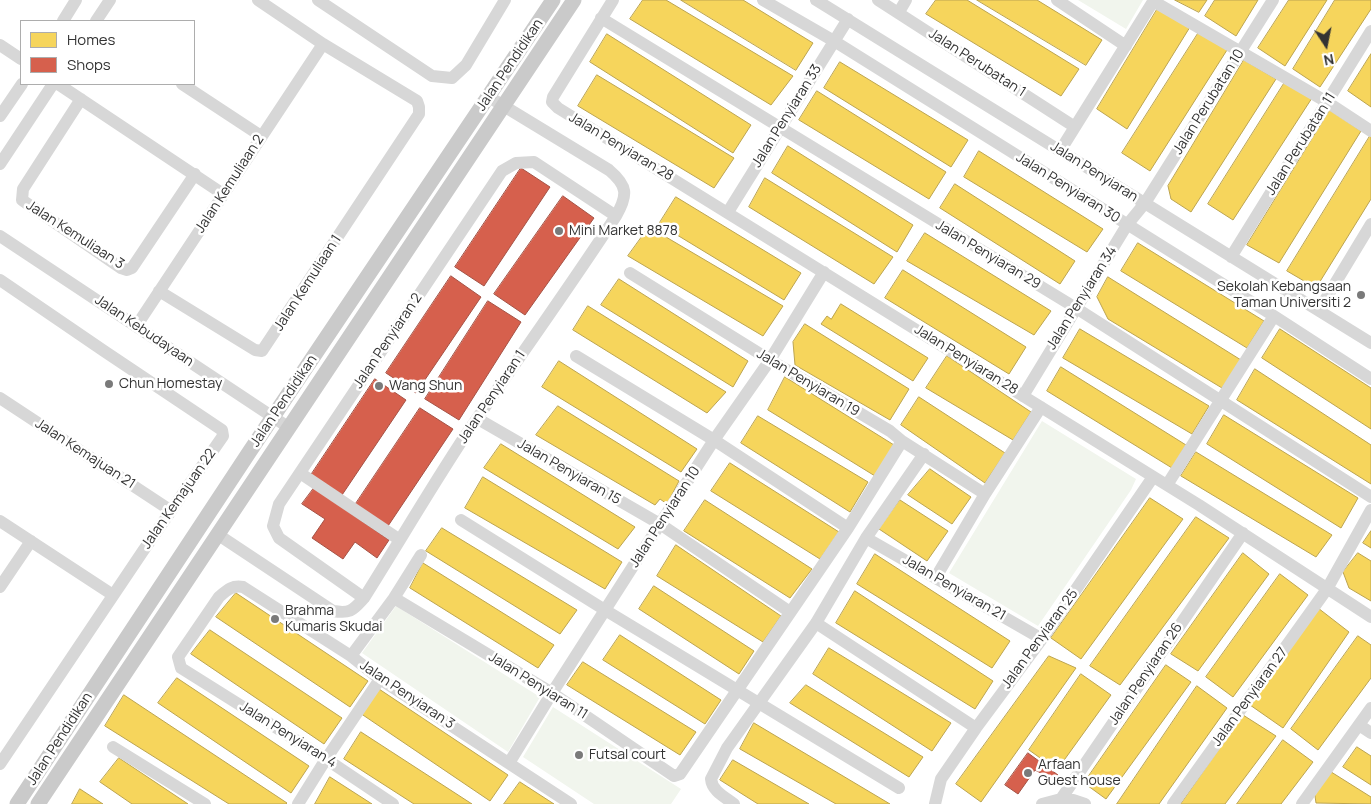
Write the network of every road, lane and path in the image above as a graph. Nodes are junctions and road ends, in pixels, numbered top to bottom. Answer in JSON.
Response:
{"nodes":[{"id":1,"x":76,"y":0,"type":"edge"},
{"id":2,"x":110,"y":0,"type":"edge"},
{"id":3,"x":258,"y":0,"type":"edge"},
{"id":4,"x":553,"y":0,"type":"edge"},
{"id":5,"x":574,"y":0,"type":"edge"},
{"id":6,"x":613,"y":0,"type":"edge"},
{"id":7,"x":764,"y":0,"type":"edge"},
{"id":8,"x":816,"y":0,"type":"edge"},
{"id":9,"x":878,"y":0,"type":"edge"},
{"id":10,"x":906,"y":0,"type":"edge"},
{"id":11,"x":1058,"y":0,"type":"edge"},
{"id":12,"x":1154,"y":0,"type":"edge"},
{"id":13,"x":1273,"y":0,"type":"edge"},
{"id":14,"x":321,"y":1,"type":"edge"},
{"id":15,"x":499,"y":2,"type":"edge"},
{"id":16,"x":899,"y":12,"type":"junction"},
{"id":17,"x":601,"y":18,"type":"junction"},
{"id":18,"x":64,"y":20,"type":"edge"},
{"id":19,"x":97,"y":20,"type":"edge"},
{"id":20,"x":848,"y":20,"type":"junction"},
{"id":21,"x":1371,"y":31,"type":"edge"},
{"id":22,"x":834,"y":41,"type":"junction"},
{"id":23,"x":323,"y":44,"type":"junction"},
{"id":24,"x":0,"y":45,"type":"edge"},
{"id":25,"x":1126,"y":46,"type":"junction"},
{"id":26,"x":1240,"y":52,"type":"junction"},
{"id":27,"x":20,"y":58,"type":"edge"},
{"id":28,"x":21,"y":85,"type":"edge"},
{"id":29,"x":52,"y":85,"type":"edge"},
{"id":30,"x":59,"y":85,"type":"edge"},
{"id":31,"x":184,"y":85,"type":"edge"},
{"id":32,"x":489,"y":97,"type":"junction"},
{"id":33,"x":80,"y":99,"type":"junction"},
{"id":34,"x":1327,"y":102,"type":"junction"},
{"id":35,"x":503,"y":105,"type":"junction"},
{"id":36,"x":0,"y":116,"type":"edge"},
{"id":37,"x":1075,"y":127,"type":"junction"},
{"id":38,"x":780,"y":128,"type":"junction"},
{"id":39,"x":1371,"y":131,"type":"edge"},
{"id":40,"x":261,"y":136,"type":"junction"},
{"id":41,"x":1060,"y":151,"type":"junction"},
{"id":42,"x":0,"y":164,"type":"edge"},
{"id":43,"x":195,"y":174,"type":"junction"},
{"id":44,"x":223,"y":194,"type":"junction"},
{"id":45,"x":1145,"y":203,"type":"junction"},
{"id":46,"x":728,"y":212,"type":"junction"},
{"id":47,"x":616,"y":216,"type":"junction"},
{"id":48,"x":1371,"y":224,"type":"edge"},
{"id":49,"x":1128,"y":225,"type":"junction"},
{"id":50,"x":0,"y":236,"type":"edge"},
{"id":51,"x":1231,"y":257,"type":"junction"},
{"id":52,"x":824,"y":272,"type":"junction"},
{"id":53,"x":630,"y":273,"type":"dead end"},
{"id":54,"x":0,"y":280,"type":"edge"},
{"id":55,"x":159,"y":291,"type":"junction"},
{"id":56,"x":1076,"y":308,"type":"junction"},
{"id":57,"x":1318,"y":310,"type":"junction"},
{"id":58,"x":1274,"y":316,"type":"junction"},
{"id":59,"x":137,"y":325,"type":"junction"},
{"id":60,"x":1371,"y":342,"type":"edge"},
{"id":61,"x":576,"y":356,"type":"dead end"},
{"id":62,"x":770,"y":360,"type":"junction"},
{"id":63,"x":1371,"y":379,"type":"edge"},
{"id":64,"x":1023,"y":396,"type":"junction"},
{"id":65,"x":0,"y":398,"type":"edge"},
{"id":66,"x":1220,"y":402,"type":"junction"},
{"id":67,"x":1041,"y":407,"type":"junction"},
{"id":68,"x":273,"y":417,"type":"junction"},
{"id":69,"x":478,"y":419,"type":"junction"},
{"id":70,"x":288,"y":427,"type":"junction"},
{"id":71,"x":714,"y":440,"type":"junction"},
{"id":72,"x":902,"y":441,"type":"junction"},
{"id":73,"x":924,"y":454,"type":"junction"},
{"id":74,"x":300,"y":473,"type":"junction"},
{"id":75,"x":1153,"y":477,"type":"junction"},
{"id":76,"x":1167,"y":485,"type":"junction"},
{"id":77,"x":985,"y":494,"type":"junction"},
{"id":78,"x":1371,"y":497,"type":"edge"},
{"id":79,"x":170,"y":510,"type":"junction"},
{"id":80,"x":1371,"y":510,"type":"edge"},
{"id":81,"x":461,"y":520,"type":"dead end"},
{"id":82,"x":0,"y":521,"type":"edge"},
{"id":83,"x":660,"y":524,"type":"junction"},
{"id":84,"x":848,"y":528,"type":"junction"},
{"id":85,"x":1242,"y":533,"type":"junction"},
{"id":86,"x":217,"y":534,"type":"junction"},
{"id":87,"x":866,"y":538,"type":"junction"},
{"id":88,"x":400,"y":540,"type":"junction"},
{"id":89,"x":31,"y":541,"type":"junction"},
{"id":90,"x":421,"y":555,"type":"dead end"},
{"id":91,"x":936,"y":577,"type":"junction"},
{"id":92,"x":0,"y":587,"type":"edge"},
{"id":93,"x":1327,"y":589,"type":"junction"},
{"id":94,"x":113,"y":596,"type":"junction"},
{"id":95,"x":364,"y":598,"type":"junction"},
{"id":96,"x":394,"y":598,"type":"junction"},
{"id":97,"x":605,"y":610,"type":"junction"},
{"id":98,"x":790,"y":612,"type":"junction"},
{"id":99,"x":1371,"y":617,"type":"edge"},
{"id":100,"x":816,"y":623,"type":"junction"},
{"id":101,"x":1042,"y":639,"type":"junction"},
{"id":102,"x":351,"y":656,"type":"junction"},
{"id":103,"x":181,"y":668,"type":"joint"},
{"id":104,"x":380,"y":679,"type":"junction"},
{"id":105,"x":737,"y":690,"type":"junction"},
{"id":106,"x":552,"y":693,"type":"junction"},
{"id":107,"x":759,"y":703,"type":"junction"},
{"id":108,"x":1371,"y":708,"type":"edge"},
{"id":109,"x":1359,"y":725,"type":"junction"},
{"id":110,"x":976,"y":728,"type":"junction"},
{"id":111,"x":1371,"y":733,"type":"edge"},
{"id":112,"x":113,"y":747,"type":"dead end"},
{"id":113,"x":69,"y":756,"type":"junction"},
{"id":114,"x":326,"y":759,"type":"junction"},
{"id":115,"x":509,"y":763,"type":"junction"},
{"id":116,"x":0,"y":764,"type":"edge"},
{"id":117,"x":900,"y":788,"type":"dead end"},
{"id":118,"x":1061,"y":799,"type":"junction"},
{"id":119,"x":17,"y":804,"type":"edge"},
{"id":120,"x":38,"y":804,"type":"edge"},
{"id":121,"x":49,"y":804,"type":"edge"},
{"id":122,"x":205,"y":804,"type":"edge"},
{"id":123,"x":298,"y":804,"type":"edge"},
{"id":124,"x":393,"y":804,"type":"edge"},
{"id":125,"x":571,"y":804,"type":"edge"},
{"id":126,"x":734,"y":804,"type":"edge"},
{"id":127,"x":935,"y":804,"type":"edge"},
{"id":128,"x":1042,"y":804,"type":"edge"},
{"id":129,"x":1085,"y":804,"type":"edge"},
{"id":130,"x":1173,"y":804,"type":"edge"},
{"id":131,"x":1302,"y":804,"type":"edge"}],
"edges":[{"from":1,"to":18,"type":"street"},
{"from":2,"to":19,"type":"street"},
{"from":3,"to":23,"type":"street"},
{"from":4,"to":32,"type":"main road","name":"Jalan Pendidikan"},
{"from":5,"to":35,"type":"main road","name":"Jalan Pendidikan"},
{"from":6,"to":17,"type":"street"},
{"from":7,"to":22,"type":"street","name":"Jalan Penyiaran 30"},
{"from":8,"to":20,"type":"street","name":"Jalan Penyiaran"},
{"from":9,"to":16,"type":"street","name":"Jalan Perubatan 1"},
{"from":10,"to":16,"type":"street"},
{"from":11,"to":25,"type":"street"},
{"from":12,"to":25,"type":"street"},
{"from":12,"to":26,"type":"street"},
{"from":13,"to":26,"type":"street","name":"Jalan Perubatan 10"},
{"from":14,"to":15,"type":"street"},
{"from":16,"to":37,"type":"street","name":"Jalan Perubatan 1"},
{"from":17,"to":38,"type":"street","name":"Jalan Penyiaran 29"},
{"from":17,"to":46,"type":"street","name":"Jalan Penyiaran 28"},
{"from":20,"to":22,"type":"street","name":"Jalan Penyiaran 33"},
{"from":20,"to":41,"type":"street","name":"Jalan Penyiaran"},
{"from":21,"to":34,"type":"street","name":"Jalan Perubatan 11"},
{"from":22,"to":38,"type":"street","name":"Jalan Penyiaran 33"},
{"from":22,"to":49,"type":"street","name":"Jalan Penyiaran 30"},
{"from":23,"to":40,"type":"street","name":"Jalan Kemuliaan 2"},
{"from":23,"to":55,"type":"street","name":"Jalan Kemuliaan 1"},
{"from":24,"to":27,"type":"street"},
{"from":25,"to":37,"type":"street"},
{"from":26,"to":34,"type":"street"},
{"from":26,"to":45,"type":"street","name":"Jalan Perubatan 10"},
{"from":28,"to":36,"type":"street"},
{"from":29,"to":42,"type":"street"},
{"from":30,"to":33,"type":"street"},
{"from":31,"to":40,"type":"street"},
{"from":32,"to":35,"type":"street","name":"Jalan Penyiaran 1"},
{"from":32,"to":68,"type":"main road","name":"Jalan Pendidikan"},
{"from":33,"to":43,"type":"street"},
{"from":33,"to":43,"type":"street","name":"Jalan Kemuliaan 3"},
{"from":34,"to":39,"type":"street"},
{"from":34,"to":51,"type":"street","name":"Jalan Perubatan 11"},
{"from":35,"to":47,"type":"street","name":"Jalan Penyiaran 1"},
{"from":35,"to":70,"type":"main road","name":"Jalan Pendidikan"},
{"from":37,"to":41,"type":"street"},
{"from":38,"to":46,"type":"street","name":"Jalan Penyiaran 33"},
{"from":38,"to":56,"type":"street","name":"Jalan Penyiaran 29"},
{"from":40,"to":44,"type":"street","name":"Jalan Kemuliaan 2"},
{"from":41,"to":45,"type":"street","name":"Jalan Penyiaran"},
{"from":43,"to":44,"type":"street"},
{"from":44,"to":55,"type":"street","name":"Jalan Kemuliaan 2"},
{"from":45,"to":49,"type":"street","name":"Jalan Penyiaran 34"},
{"from":45,"to":51,"type":"street","name":"Jalan Penyiaran"},
{"from":46,"to":52,"type":"street","name":"Jalan Penyiaran 28"},
{"from":47,"to":69,"type":"street","name":"Jalan Penyiaran 1"},
{"from":47,"to":74,"type":"street","name":"Jalan Penyiaran 2"},
{"from":48,"to":57,"type":"street"},
{"from":49,"to":56,"type":"street","name":"Jalan Penyiaran 34"},
{"from":49,"to":58,"type":"street","name":"Jalan Penyiaran 30"},
{"from":50,"to":59,"type":"street","name":"Jalan Kebudayaan"},
{"from":51,"to":57,"type":"street","name":"Jalan Penyiaran"},
{"from":52,"to":62,"type":"street","name":"Jalan Penyiaran 10"},
{"from":52,"to":64,"type":"street","name":"Jalan Penyiaran 28"},
{"from":53,"to":62,"type":"street","name":"Jalan Penyiaran 19"},
{"from":54,"to":79,"type":"street","name":"Jalan Kemajuan 22"},
{"from":55,"to":59,"type":"street","name":"Jalan Kemuliaan 2"},
{"from":56,"to":64,"type":"street","name":"Jalan Penyiaran 34"},
{"from":56,"to":66,"type":"street","name":"Jalan Penyiaran 29"},
{"from":57,"to":60,"type":"street","name":"Jalan Penyiaran"},
{"from":58,"to":63,"type":"street","name":"Jalan Penyiaran 30"},
{"from":58,"to":66,"type":"street"},
{"from":59,"to":68,"type":"street","name":"Jalan Kebudayaan"},
{"from":61,"to":71,"type":"street"},
{"from":62,"to":71,"type":"street","name":"Jalan Penyiaran 10"},
{"from":62,"to":72,"type":"street","name":"Jalan Penyiaran 19"},
{"from":64,"to":67,"type":"street","name":"Jalan Penyiaran 28"},
{"from":65,"to":79,"type":"street","name":"Jalan Kemajuan 21"},
{"from":66,"to":76,"type":"street"},
{"from":66,"to":78,"type":"street","name":"Jalan Penyiaran 29"},
{"from":67,"to":75,"type":"street","name":"Jalan Penyiaran 28"},
{"from":67,"to":77,"type":"street"},
{"from":68,"to":70,"type":"street","name":"Jalan Kebudayaan"},
{"from":68,"to":119,"type":"main road","name":"Jalan Pendidikan"},
{"from":69,"to":83,"type":"street","name":"Jalan Penyiaran 15"},
{"from":69,"to":88,"type":"street","name":"Jalan Penyiaran 1"},
{"from":70,"to":86,"type":"main road","name":"Jalan Pendidikan"},
{"from":71,"to":83,"type":"street","name":"Jalan Penyiaran 10"},
{"from":71,"to":84,"type":"street"},
{"from":72,"to":73,"type":"street","name":"Jalan Penyiaran 19"},
{"from":72,"to":84,"type":"street"},
{"from":73,"to":77,"type":"street","name":"Jalan Penyiaran 19"},
{"from":73,"to":87,"type":"street"},
{"from":74,"to":88,"type":"street"},
{"from":74,"to":95,"type":"street","name":"Jalan Penyiaran 2"},
{"from":75,"to":76,"type":"street","name":"Jalan Penyiaran 28"},
{"from":75,"to":101,"type":"street","name":"Jalan Penyiaran 25"},
{"from":76,"to":85,"type":"street","name":"Jalan Penyiaran 28"},
{"from":77,"to":91,"type":"street"},
{"from":79,"to":94,"type":"street","name":"Jalan Kemajuan 22"},
{"from":80,"to":93,"type":"street","name":"Jalan Penyiaran 27"},
{"from":81,"to":97,"type":"street"},
{"from":82,"to":89,"type":"street"},
{"from":83,"to":97,"type":"street","name":"Jalan Penyiaran 10"},
{"from":83,"to":98,"type":"street","name":"Jalan Penyiaran 15"},
{"from":84,"to":98,"type":"street"},
{"from":85,"to":93,"type":"street","name":"Jalan Penyiaran 28"},
{"from":85,"to":118,"type":"street","name":"Jalan Penyiaran 26"},
{"from":86,"to":95,"type":"street","name":"Jalan Penyiaran 1"},
{"from":86,"to":113,"type":"main road","name":"Jalan Pendidikan"},
{"from":87,"to":91,"type":"street","name":"Jalan Penyiaran 21"},
{"from":87,"to":100,"type":"street"},
{"from":88,"to":95,"type":"street","name":"Jalan Penyiaran 1"},
{"from":89,"to":92,"type":"street"},
{"from":89,"to":94,"type":"street"},
{"from":90,"to":96,"type":"street"},
{"from":91,"to":101,"type":"street","name":"Jalan Penyiaran 21"},
{"from":93,"to":99,"type":"street","name":"Jalan Penyiaran 28"},
{"from":93,"to":130,"type":"street","name":"Jalan Penyiaran 27"},
{"from":94,"to":116,"type":"street","name":"Jalan Kemajuan 22"},
{"from":96,"to":102,"type":"street"},
{"from":96,"to":106,"type":"street","name":"Jalan Penyiaran 11"},
{"from":97,"to":105,"type":"street"},
{"from":97,"to":106,"type":"street","name":"Jalan Penyiaran 10"},
{"from":98,"to":105,"type":"street"},
{"from":100,"to":107,"type":"street"},
{"from":100,"to":110,"type":"street"},
{"from":101,"to":110,"type":"street","name":"Jalan Penyiaran 25"},
{"from":102,"to":103,"type":"street","name":"Jalan Penyiaran 3"},
{"from":102,"to":104,"type":"street","name":"Jalan Penyiaran 3"},
{"from":103,"to":114,"type":"street","name":"Jalan Penyiaran 4"},
{"from":104,"to":114,"type":"street"},
{"from":104,"to":115,"type":"street","name":"Jalan Penyiaran 3"},
{"from":105,"to":106,"type":"street","name":"Jalan Penyiaran 11"},
{"from":105,"to":107,"type":"street"},
{"from":106,"to":115,"type":"street","name":"Jalan Penyiaran 10"},
{"from":107,"to":117,"type":"street"},
{"from":107,"to":126,"type":"street"},
{"from":108,"to":109,"type":"street"},
{"from":109,"to":111,"type":"street"},
{"from":109,"to":131,"type":"street"},
{"from":110,"to":127,"type":"street","name":"Jalan Penyiaran 25"},
{"from":112,"to":122,"type":"street"},
{"from":113,"to":120,"type":"main road","name":"Jalan Pendidikan"},
{"from":113,"to":121,"type":"main road"},
{"from":114,"to":123,"type":"street"},
{"from":114,"to":124,"type":"street","name":"Jalan Penyiaran 4"},
{"from":115,"to":125,"type":"street","name":"Jalan Penyiaran 3"},
{"from":118,"to":128,"type":"street"},
{"from":118,"to":129,"type":"street"}]}
